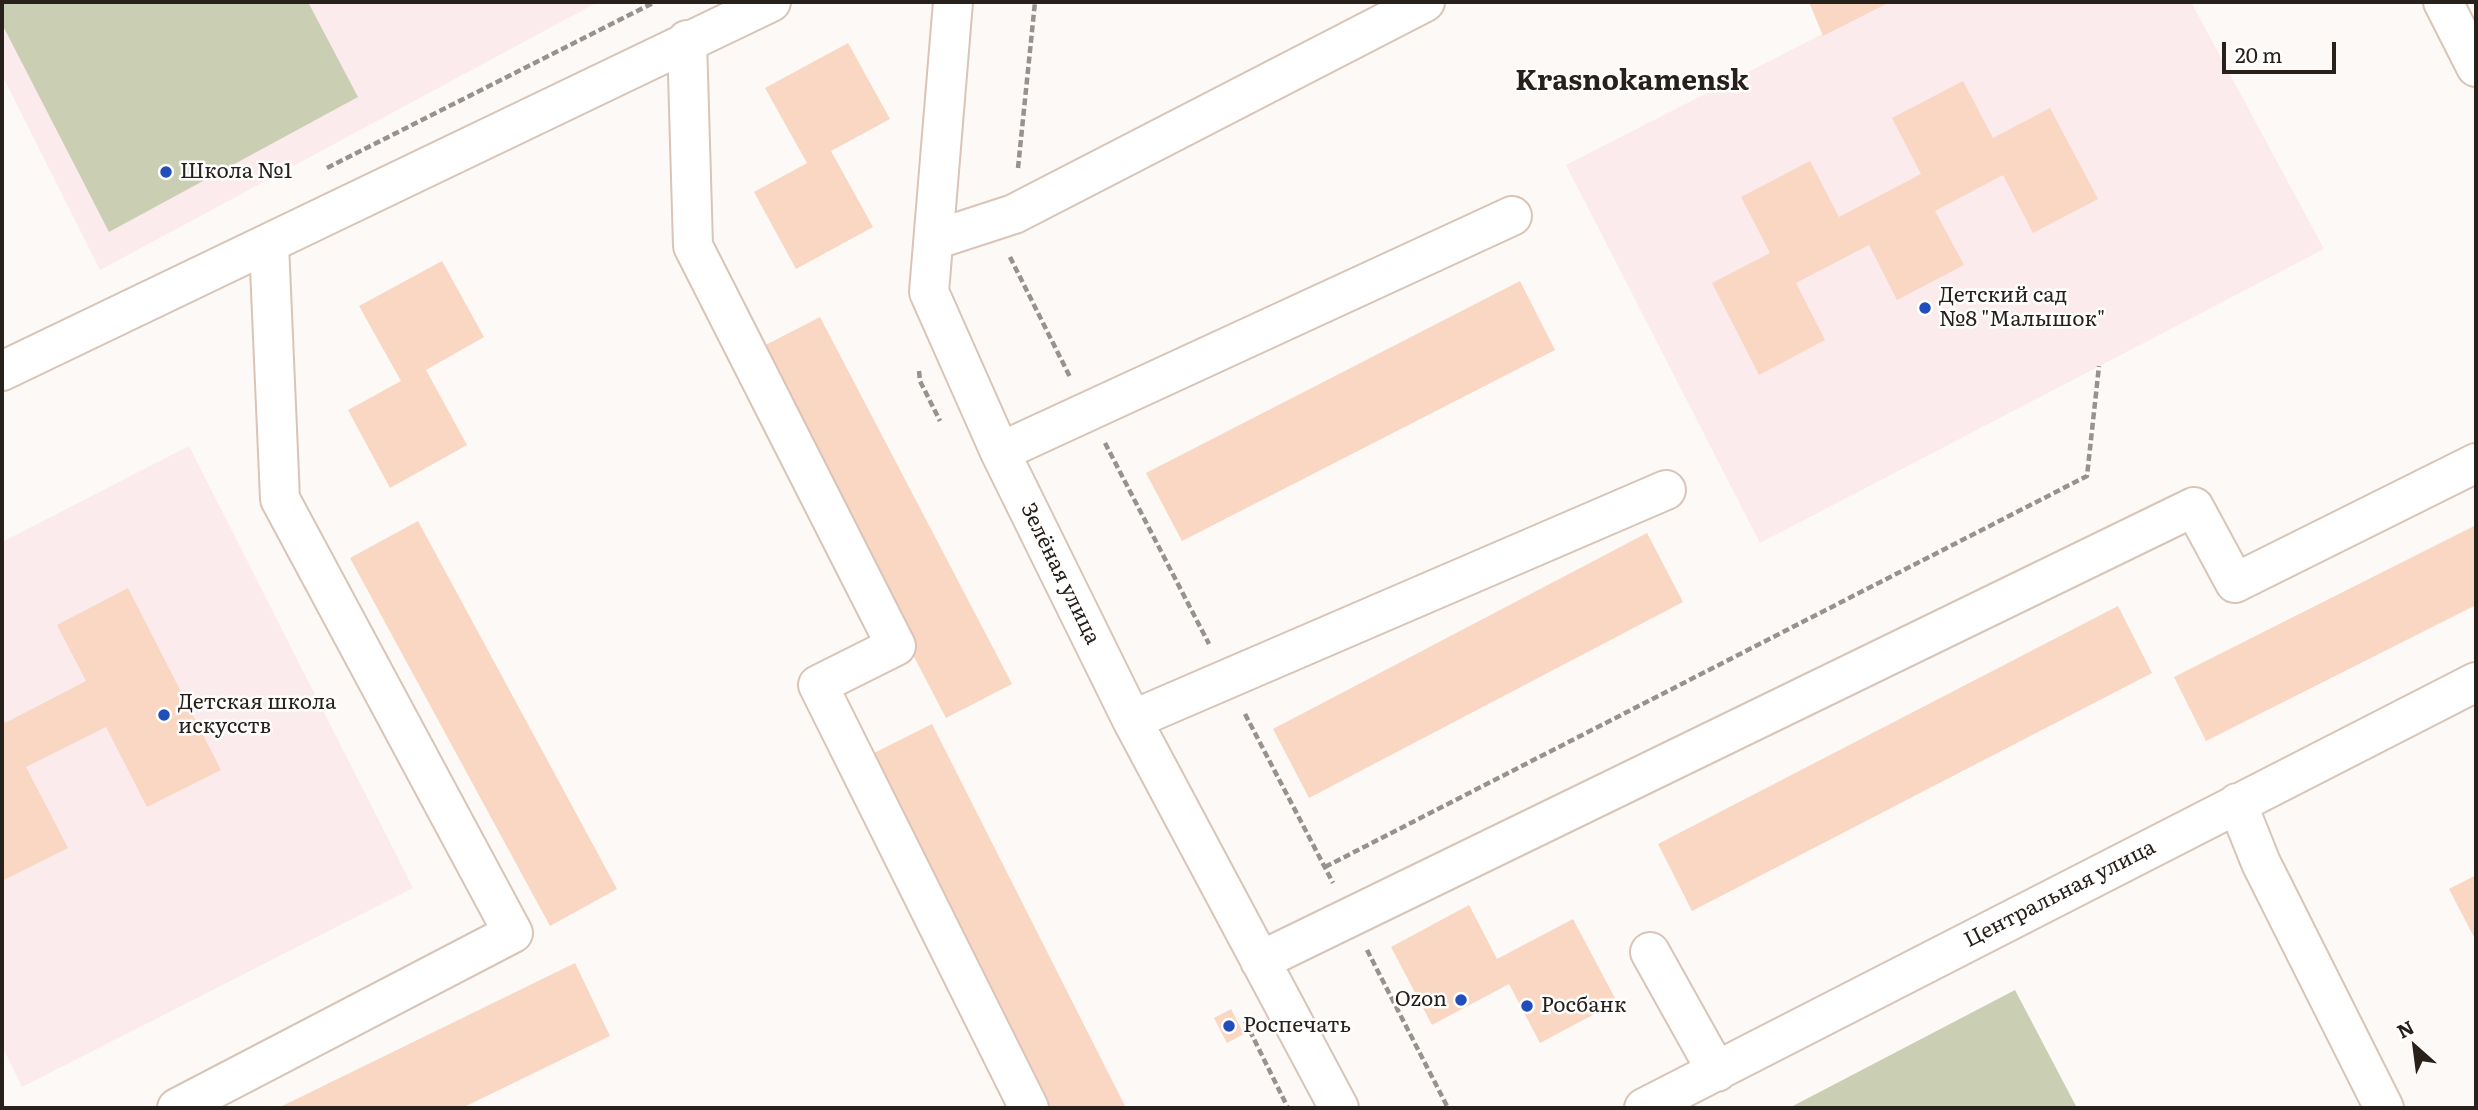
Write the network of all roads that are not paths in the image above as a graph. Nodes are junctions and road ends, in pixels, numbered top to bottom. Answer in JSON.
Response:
{"nodes":[{"id":1,"x":771,"y":2,"type":"edge"},
{"id":2,"x":953,"y":2,"type":"edge"},
{"id":3,"x":1424,"y":2,"type":"edge"},
{"id":4,"x":2443,"y":2,"type":"edge"},
{"id":5,"x":687,"y":40,"type":"junction"},
{"id":6,"x":2476,"y":67,"type":"edge"},
{"id":7,"x":1512,"y":216,"type":"dead end"},
{"id":8,"x":934,"y":240,"type":"junction"},
{"id":9,"x":269,"y":244,"type":"junction"},
{"id":10,"x":2,"y":371,"type":"edge"},
{"id":11,"x":1000,"y":452,"type":"junction"},
{"id":12,"x":2476,"y":463,"type":"edge"},
{"id":13,"x":1666,"y":490,"type":"dead end"},
{"id":14,"x":2476,"y":682,"type":"edge"},
{"id":15,"x":1132,"y":720,"type":"junction"},
{"id":16,"x":2237,"y":803,"type":"junction"},
{"id":17,"x":1650,"y":952,"type":"dead end"},
{"id":18,"x":1260,"y":961,"type":"junction"},
{"id":19,"x":1717,"y":1072,"type":"junction"},
{"id":20,"x":177,"y":1108,"type":"edge"},
{"id":21,"x":1030,"y":1108,"type":"edge"},
{"id":22,"x":1339,"y":1108,"type":"edge"},
{"id":23,"x":1644,"y":1108,"type":"edge"},
{"id":24,"x":2384,"y":1108,"type":"edge"}],
"edges":[{"from":1,"to":5,"type":"street"},
{"from":2,"to":8,"type":"street","name":"Зелёная улица"},
{"from":3,"to":8,"type":"street"},
{"from":4,"to":6,"type":"street"},
{"from":5,"to":9,"type":"street"},
{"from":5,"to":21,"type":"street"},
{"from":7,"to":11,"type":"street"},
{"from":8,"to":11,"type":"street","name":"Зелёная улица"},
{"from":9,"to":10,"type":"street"},
{"from":9,"to":20,"type":"street"},
{"from":11,"to":15,"type":"street","name":"Зелёная улица"},
{"from":12,"to":18,"type":"street"},
{"from":13,"to":15,"type":"street"},
{"from":14,"to":16,"type":"street","name":"Центральная улица"},
{"from":15,"to":18,"type":"street","name":"Зелёная улица"},
{"from":16,"to":19,"type":"street","name":"Центральная улица"},
{"from":16,"to":24,"type":"street"},
{"from":17,"to":19,"type":"street"},
{"from":18,"to":22,"type":"street","name":"Зелёная улица"},
{"from":19,"to":23,"type":"street","name":"Центральная улица"}]}
